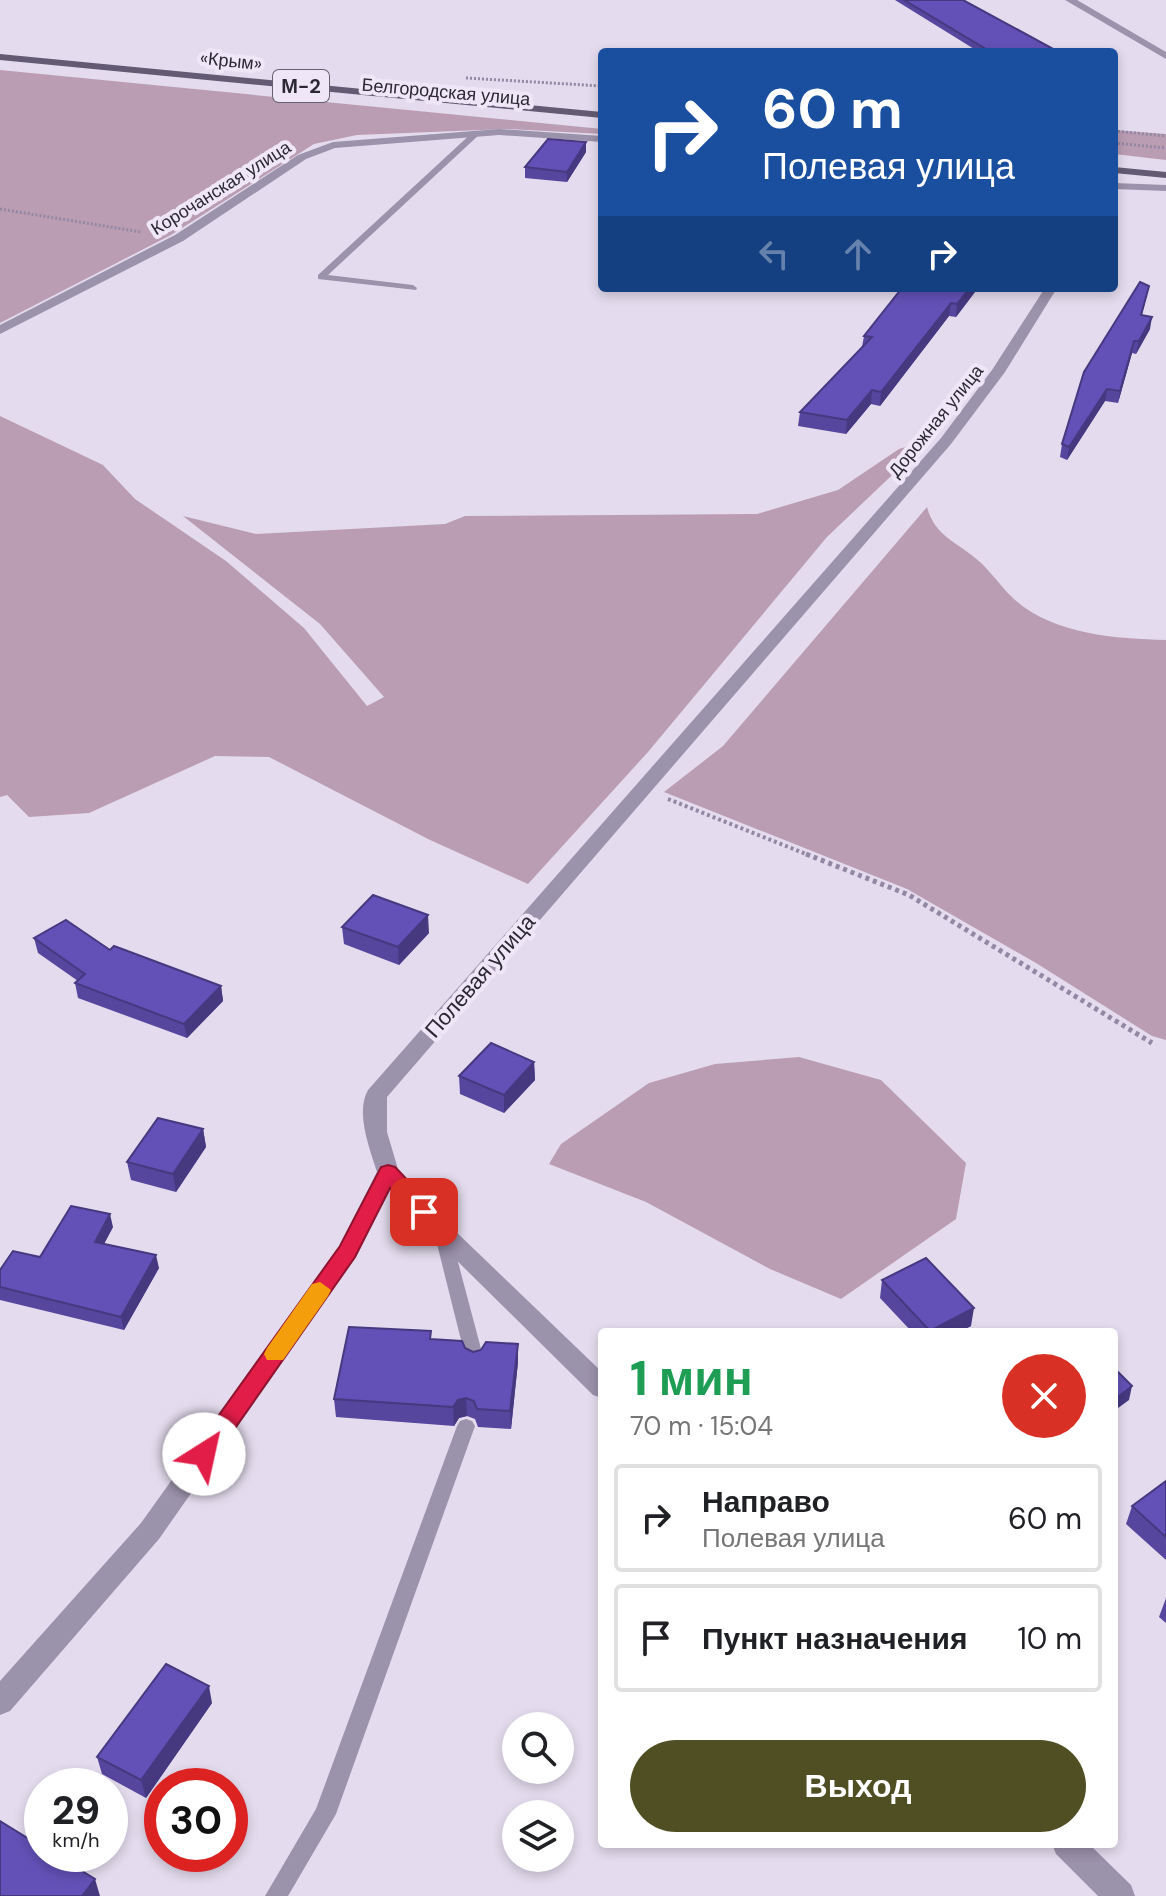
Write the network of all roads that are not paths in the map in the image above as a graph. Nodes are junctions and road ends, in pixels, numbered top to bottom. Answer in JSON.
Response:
{"nodes":[{"id":1,"x":1070,"y":0,"type":"edge"},
{"id":2,"x":1166,"y":56,"type":"edge"},
{"id":3,"x":1,"y":63,"type":"edge"},
{"id":4,"x":598,"y":115,"type":"edge"},
{"id":5,"x":598,"y":123,"type":"edge"},
{"id":6,"x":477,"y":133,"type":"junction"},
{"id":7,"x":598,"y":139,"type":"edge"},
{"id":8,"x":1118,"y":162,"type":"edge"},
{"id":9,"x":1166,"y":166,"type":"edge"},
{"id":10,"x":1118,"y":170,"type":"edge"},
{"id":11,"x":1166,"y":175,"type":"edge"},
{"id":12,"x":1118,"y":186,"type":"edge"},
{"id":13,"x":1166,"y":188,"type":"edge"},
{"id":14,"x":413,"y":288,"type":"dead end"},
{"id":15,"x":1048,"y":292,"type":"edge"},
{"id":16,"x":0,"y":330,"type":"edge"},
{"id":17,"x":837,"y":569,"type":"joint"},
{"id":18,"x":388,"y":1172,"type":"junction"},
{"id":19,"x":442,"y":1232,"type":"junction"},
{"id":20,"x":475,"y":1360,"type":"edge"},
{"id":21,"x":598,"y":1384,"type":"edge"},
{"id":22,"x":466,"y":1426,"type":"dead end"},
{"id":23,"x":0,"y":1702,"type":"edge"},
{"id":24,"x":1071,"y":1848,"type":"edge"},
{"id":25,"x":276,"y":1896,"type":"edge"},
{"id":26,"x":1120,"y":1896,"type":"edge"}],
"edges":[{"from":1,"to":2,"type":"street"},
{"from":3,"to":4,"type":"main road","name":"«Крым»","number":"М-2"},
{"from":3,"to":5,"type":"main road","name":"Белгородская улица","number":"М-2"},
{"from":6,"to":7,"type":"street"},
{"from":6,"to":14,"type":"lane"},
{"from":6,"to":16,"type":"street","name":"Корочанская улица"},
{"from":8,"to":9,"type":"main road"},
{"from":10,"to":11,"type":"main road"},
{"from":12,"to":13,"type":"street"},
{"from":15,"to":17,"type":"street","name":"Дорожная улица"},
{"from":17,"to":18,"type":"street","name":"Полевая улица"},
{"from":18,"to":19,"type":"street","name":"Полевая улица"},
{"from":18,"to":23,"type":"street"},
{"from":19,"to":20,"type":"lane"},
{"from":19,"to":21,"type":"street","name":"Полевая улица"},
{"from":22,"to":25,"type":"lane"},
{"from":24,"to":26,"type":"street"}]}
